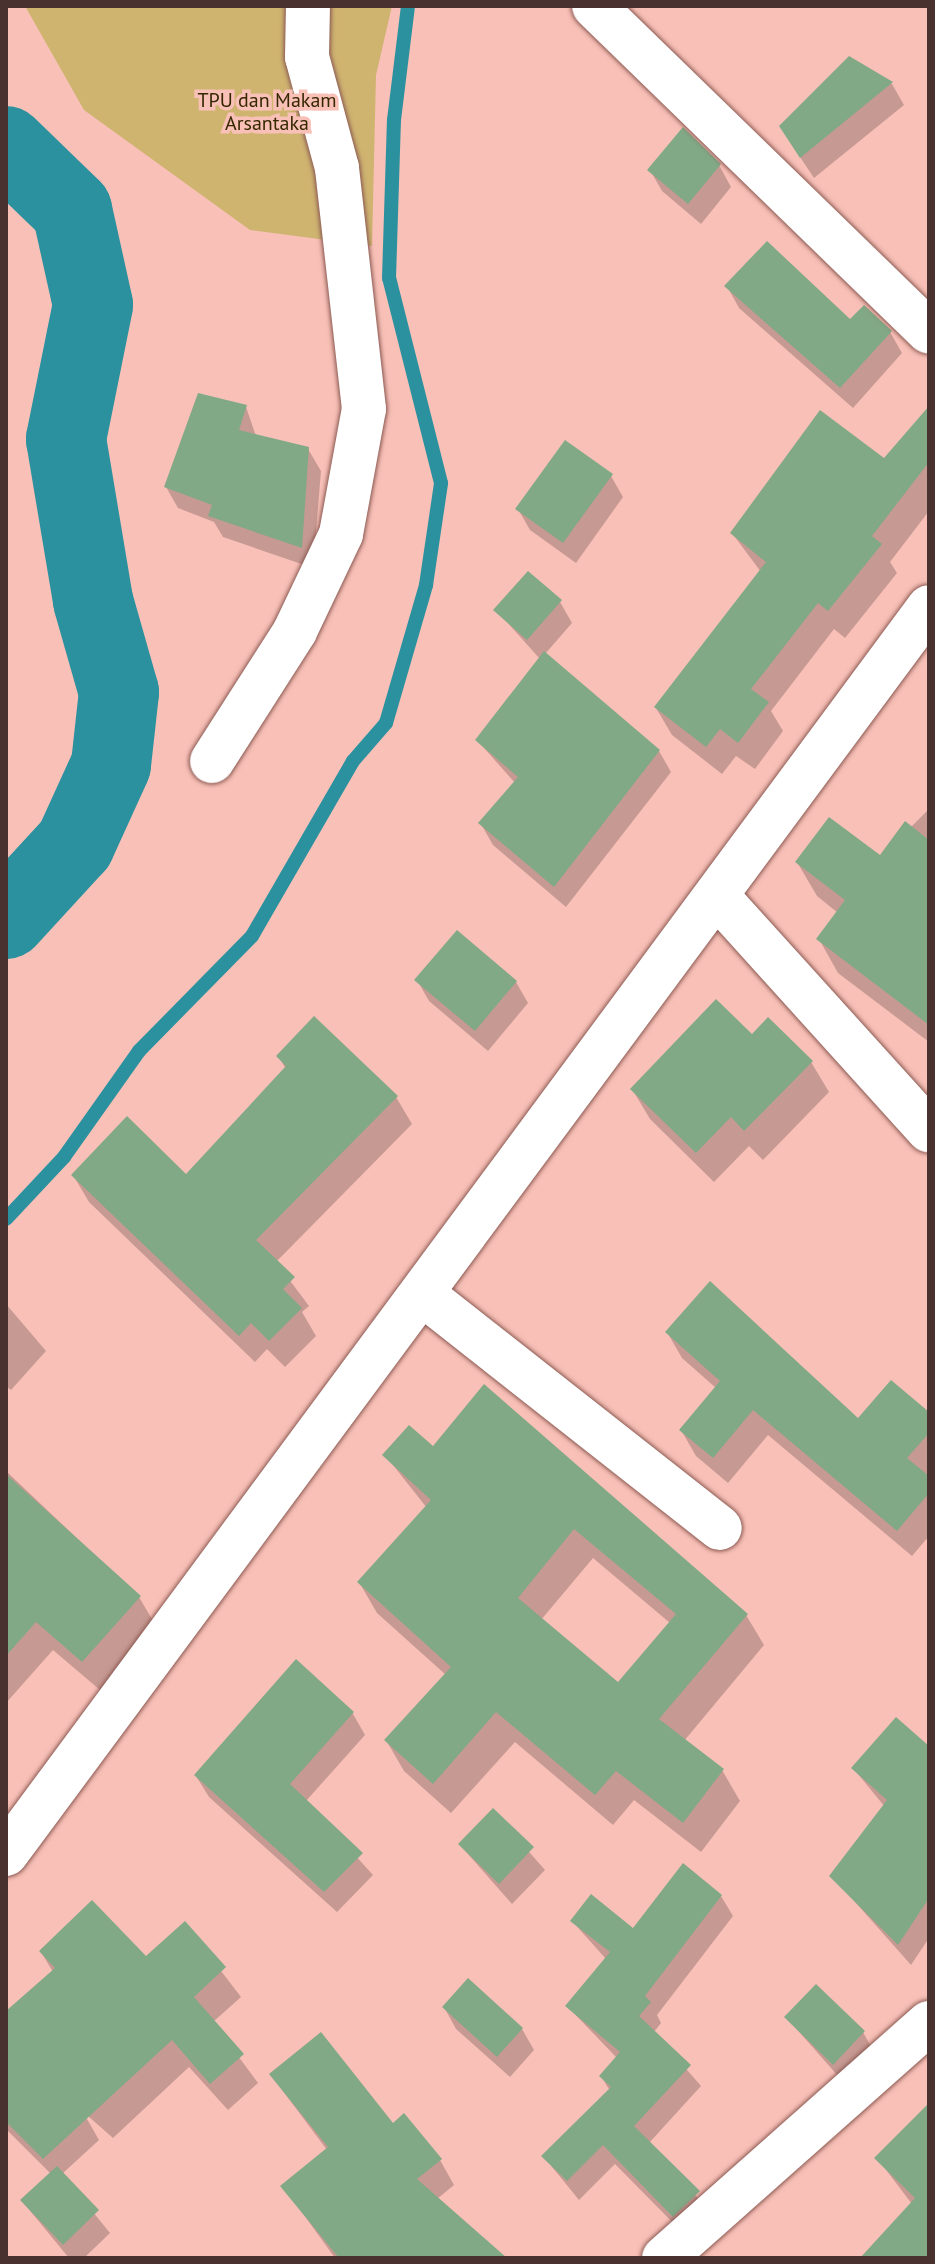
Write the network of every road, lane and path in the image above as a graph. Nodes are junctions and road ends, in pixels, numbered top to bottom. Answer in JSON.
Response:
{"nodes":[{"id":1,"x":308,"y":6,"type":"edge"},
{"id":2,"x":594,"y":6,"type":"edge"},
{"id":3,"x":929,"y":332,"type":"edge"},
{"id":4,"x":929,"y":607,"type":"edge"},
{"id":5,"x":212,"y":761,"type":"dead end"},
{"id":6,"x":717,"y":896,"type":"junction"},
{"id":7,"x":929,"y":1131,"type":"edge"},
{"id":8,"x":425,"y":1296,"type":"junction"},
{"id":9,"x":720,"y":1528,"type":"dead end"},
{"id":10,"x":10,"y":1841,"type":"edge"},
{"id":11,"x":929,"y":2023,"type":"edge"},
{"id":12,"x":664,"y":2258,"type":"edge"}],
"edges":[{"from":1,"to":5,"type":"street"},
{"from":2,"to":3,"type":"street"},
{"from":4,"to":6,"type":"street"},
{"from":6,"to":7,"type":"street"},
{"from":6,"to":8,"type":"street"},
{"from":8,"to":9,"type":"street"},
{"from":8,"to":10,"type":"street"},
{"from":11,"to":12,"type":"street"}]}
